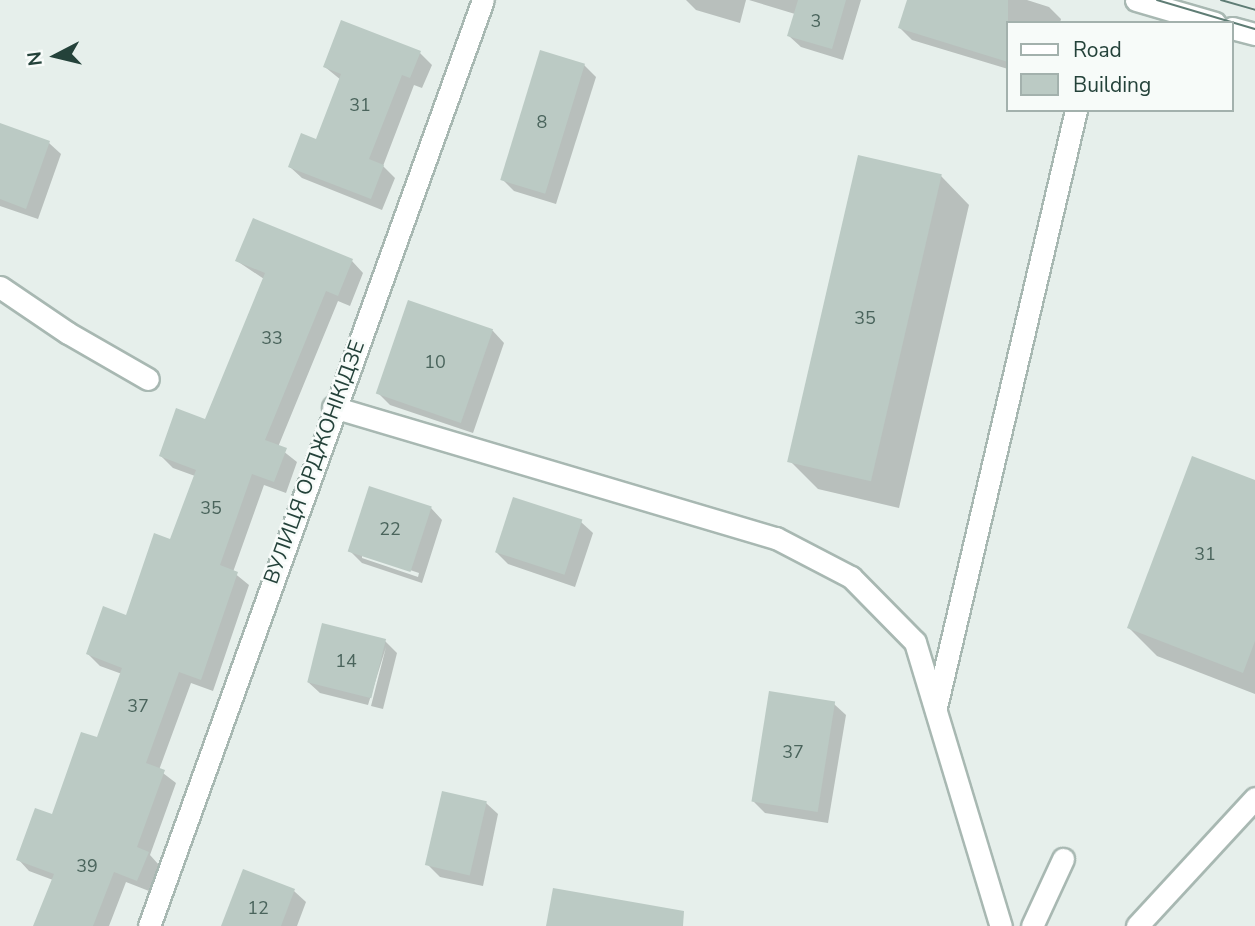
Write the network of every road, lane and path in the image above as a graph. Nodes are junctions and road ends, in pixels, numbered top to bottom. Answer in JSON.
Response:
{"nodes":[{"id":1,"x":483,"y":0,"type":"edge"},
{"id":2,"x":1136,"y":0,"type":"edge"},
{"id":3,"x":1208,"y":21,"type":"edge"},
{"id":4,"x":1234,"y":29,"type":"edge"},
{"id":5,"x":1255,"y":34,"type":"edge"},
{"id":6,"x":1076,"y":112,"type":"edge"},
{"id":7,"x":0,"y":287,"type":"edge"},
{"id":8,"x":148,"y":379,"type":"dead end"},
{"id":9,"x":333,"y":407,"type":"junction"},
{"id":10,"x":935,"y":709,"type":"junction"},
{"id":11,"x":1255,"y":798,"type":"edge"},
{"id":12,"x":1063,"y":859,"type":"dead end"},
{"id":13,"x":149,"y":926,"type":"edge"},
{"id":14,"x":1001,"y":926,"type":"edge"},
{"id":15,"x":1032,"y":926,"type":"edge"},
{"id":16,"x":1137,"y":926,"type":"edge"}],
"edges":[{"from":1,"to":9,"type":"street","name":"ВУЛИЦЯ ОРДЖОНІКІДЗЕ"},
{"from":2,"to":3,"type":"street"},
{"from":4,"to":5,"type":"street"},
{"from":6,"to":10,"type":"street"},
{"from":7,"to":8,"type":"street"},
{"from":9,"to":10,"type":"street"},
{"from":9,"to":13,"type":"street","name":"ВУЛИЦЯ ОРДЖОНІКІДЗЕ"},
{"from":10,"to":14,"type":"street"},
{"from":11,"to":16,"type":"street"},
{"from":12,"to":15,"type":"street"}]}
